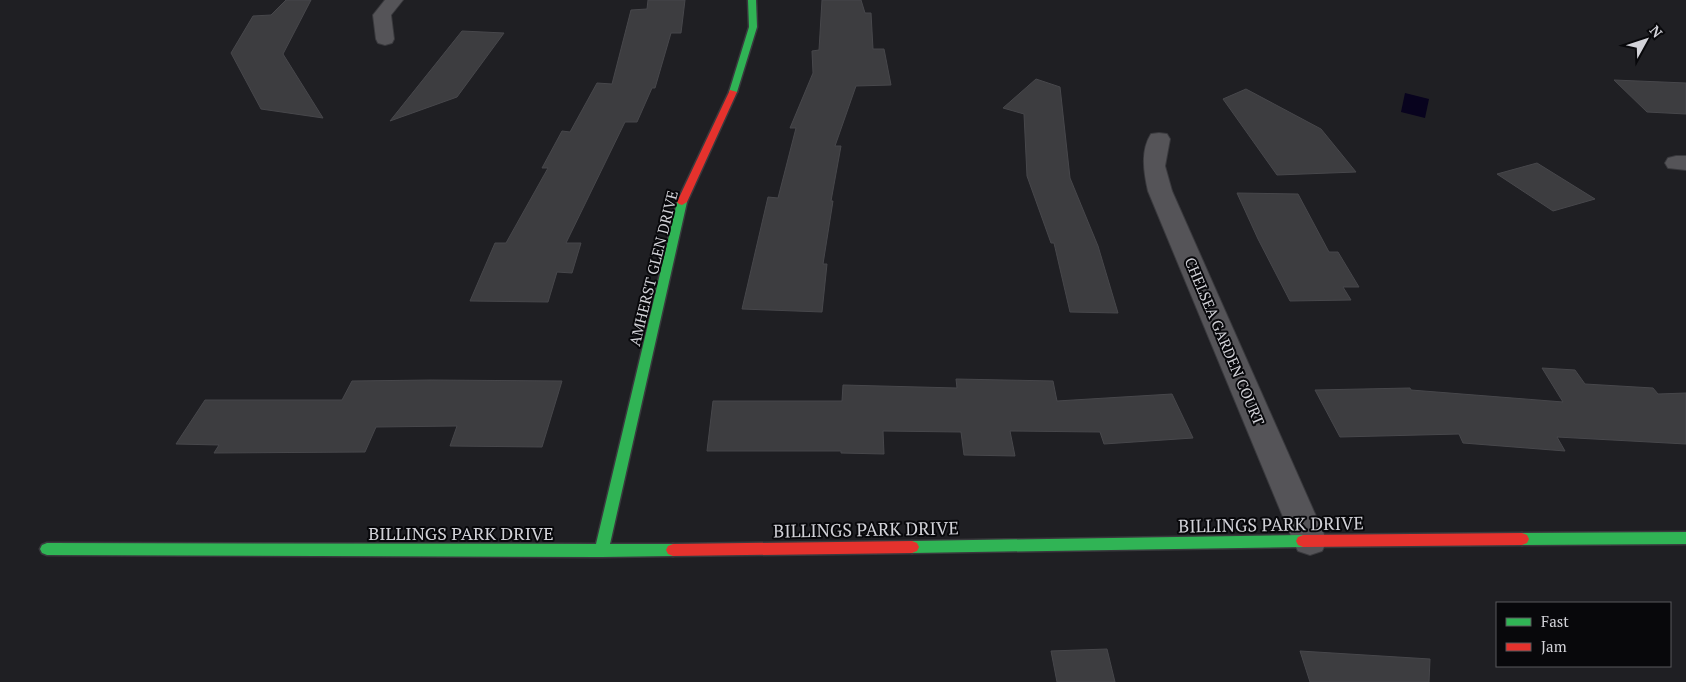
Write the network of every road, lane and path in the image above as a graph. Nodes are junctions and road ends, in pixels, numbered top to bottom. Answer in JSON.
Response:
{"nodes":[{"id":1,"x":394,"y":0,"type":"edge"},
{"id":2,"x":752,"y":0,"type":"edge"},
{"id":3,"x":385,"y":39,"type":"dead end"},
{"id":4,"x":1159,"y":139,"type":"dead end"},
{"id":5,"x":1686,"y":538,"type":"edge"},
{"id":6,"x":1310,"y":540,"type":"junction"},
{"id":7,"x":46,"y":549,"type":"dead end"},
{"id":8,"x":601,"y":551,"type":"junction"}],
"edges":[{"from":1,"to":3,"type":"street"},
{"from":2,"to":8,"type":"street","name":"AMHERST GLEN DRIVE"},
{"from":4,"to":6,"type":"street","name":"CHELSEA GARDEN COURT"},
{"from":5,"to":6,"type":"street","name":"BILLINGS PARK DRIVE"},
{"from":6,"to":8,"type":"street","name":"BILLINGS PARK DRIVE"},
{"from":7,"to":8,"type":"street","name":"BILLINGS PARK DRIVE"}]}
